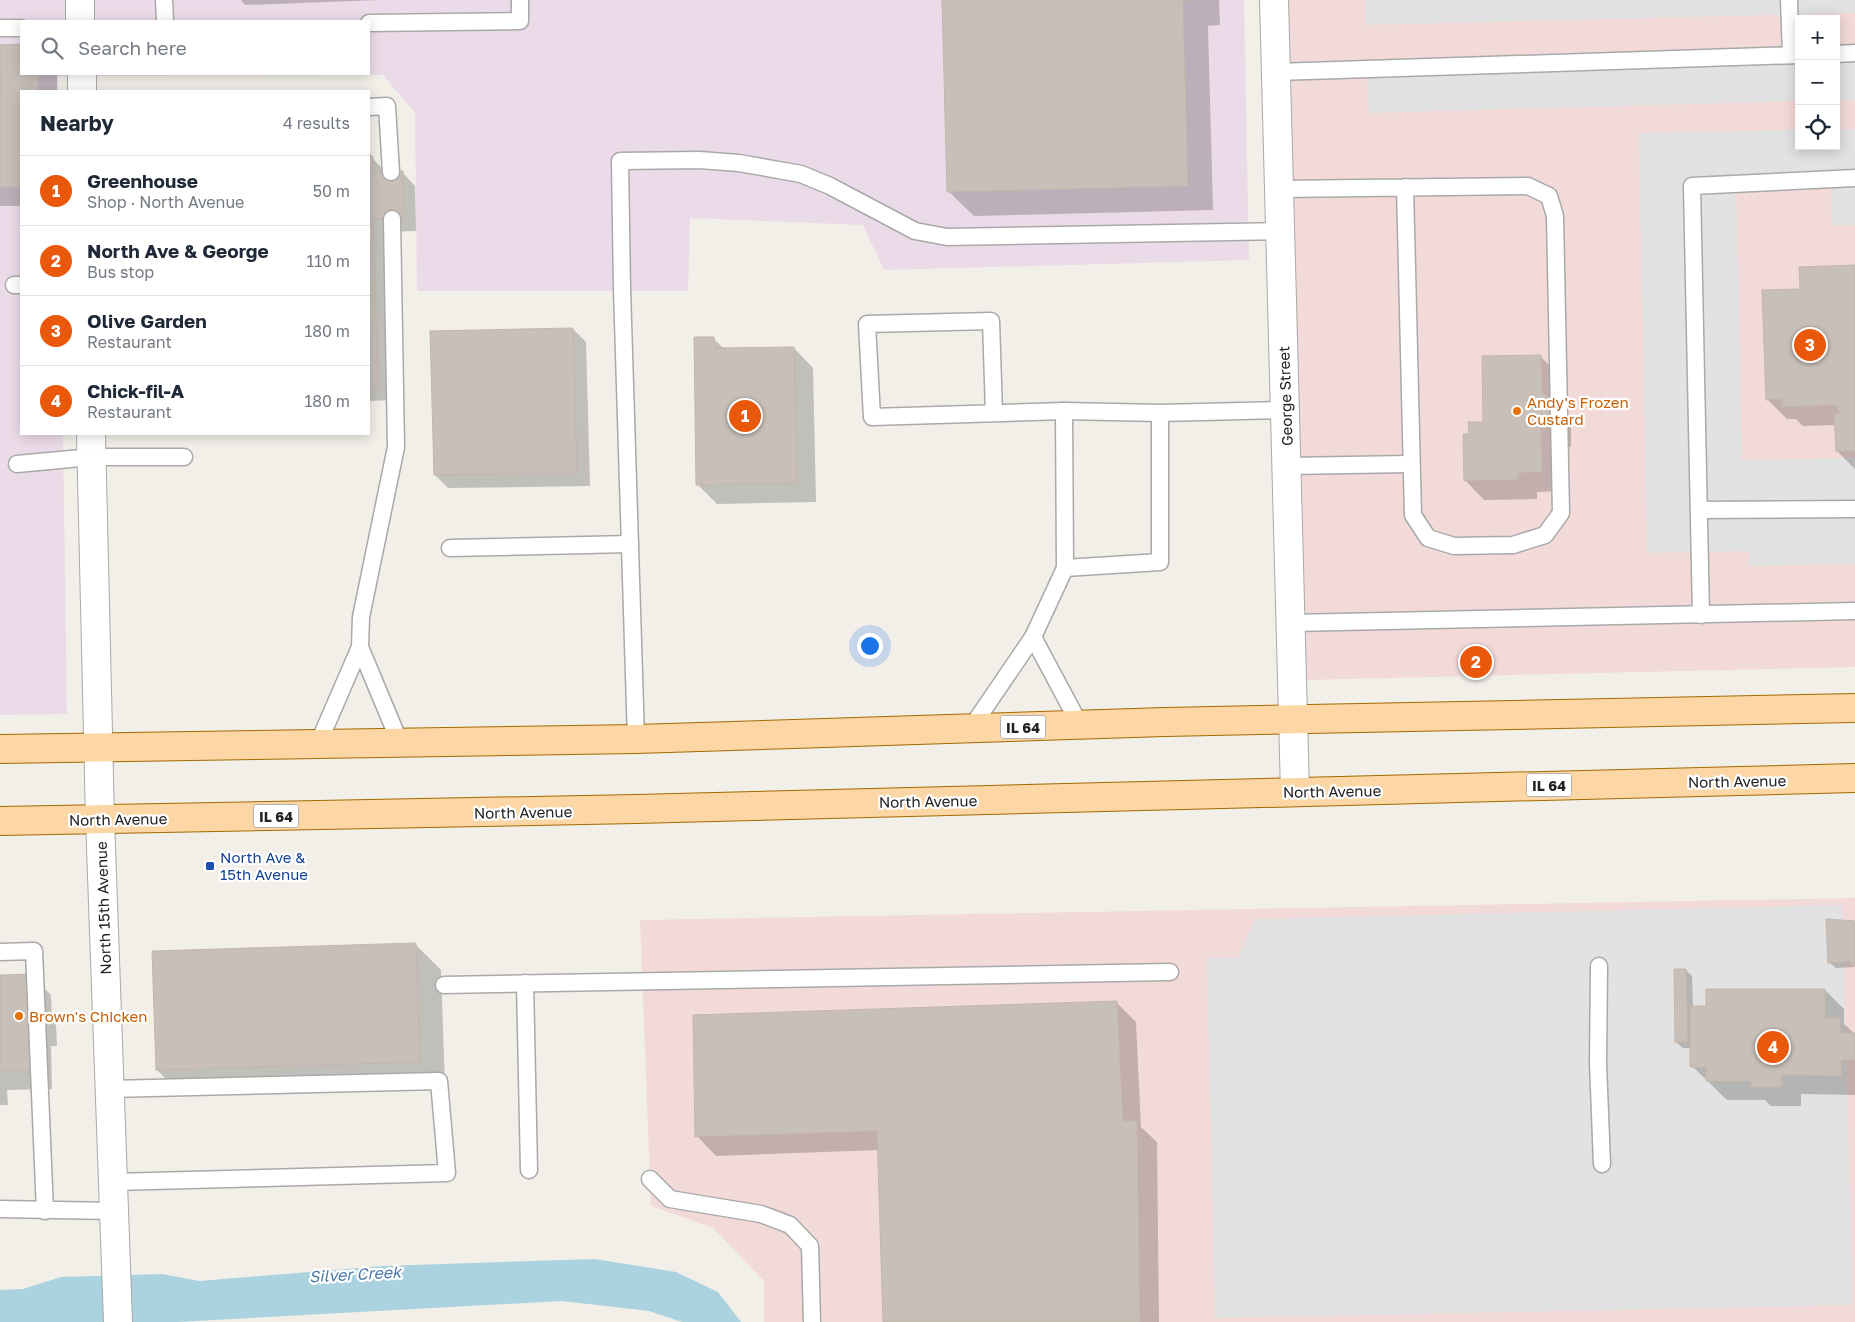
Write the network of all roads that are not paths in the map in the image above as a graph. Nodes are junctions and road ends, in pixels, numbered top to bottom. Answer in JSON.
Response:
{"nodes":[{"id":1,"x":80,"y":0,"type":"edge"},
{"id":2,"x":164,"y":0,"type":"edge"},
{"id":3,"x":520,"y":0,"type":"edge"},
{"id":4,"x":1274,"y":0,"type":"edge"},
{"id":5,"x":1790,"y":0,"type":"edge"},
{"id":6,"x":80,"y":20,"type":"edge"},
{"id":7,"x":165,"y":20,"type":"edge"},
{"id":8,"x":370,"y":23,"type":"edge"},
{"id":9,"x":0,"y":28,"type":"edge"},
{"id":10,"x":20,"y":28,"type":"edge"},
{"id":11,"x":1855,"y":53,"type":"edge"},
{"id":12,"x":1840,"y":54,"type":"edge"},
{"id":13,"x":1795,"y":55,"type":"edge"},
{"id":14,"x":1276,"y":72,"type":"junction"},
{"id":15,"x":82,"y":75,"type":"edge"},
{"id":16,"x":82,"y":90,"type":"edge"},
{"id":17,"x":370,"y":107,"type":"edge"},
{"id":18,"x":391,"y":172,"type":"dead end"},
{"id":19,"x":1855,"y":178,"type":"edge"},
{"id":20,"x":1405,"y":187,"type":"junction"},
{"id":21,"x":1280,"y":189,"type":"junction"},
{"id":22,"x":392,"y":219,"type":"dead end"},
{"id":23,"x":1281,"y":231,"type":"junction"},
{"id":24,"x":1286,"y":410,"type":"junction"},
{"id":25,"x":1064,"y":411,"type":"junction"},
{"id":26,"x":994,"y":413,"type":"junction"},
{"id":27,"x":1160,"y":413,"type":"junction"},
{"id":28,"x":91,"y":446,"type":"edge"},
{"id":29,"x":184,"y":457,"type":"dead end"},
{"id":30,"x":17,"y":464,"type":"dead end"},
{"id":31,"x":1410,"y":464,"type":"junction"},
{"id":32,"x":1287,"y":466,"type":"junction"},
{"id":33,"x":1855,"y":509,"type":"edge"},
{"id":34,"x":1699,"y":510,"type":"junction"},
{"id":35,"x":630,"y":544,"type":"junction"},
{"id":36,"x":450,"y":548,"type":"dead end"},
{"id":37,"x":1065,"y":568,"type":"junction"},
{"id":38,"x":1855,"y":611,"type":"edge"},
{"id":39,"x":1701,"y":615,"type":"junction"},
{"id":40,"x":1292,"y":623,"type":"junction"},
{"id":41,"x":1033,"y":637,"type":"junction"},
{"id":42,"x":360,"y":647,"type":"junction"},
{"id":43,"x":1855,"y":708,"type":"edge"},
{"id":44,"x":1294,"y":720,"type":"junction"},
{"id":45,"x":1080,"y":725,"type":"junction"},
{"id":46,"x":971,"y":728,"type":"junction"},
{"id":47,"x":636,"y":739,"type":"junction"},
{"id":48,"x":400,"y":743,"type":"junction"},
{"id":49,"x":318,"y":744,"type":"junction"},
{"id":50,"x":99,"y":748,"type":"junction"},
{"id":51,"x":0,"y":749,"type":"edge"},
{"id":52,"x":1855,"y":778,"type":"edge"},
{"id":53,"x":1295,"y":792,"type":"junction"},
{"id":54,"x":100,"y":819,"type":"junction"},
{"id":55,"x":0,"y":821,"type":"edge"},
{"id":56,"x":0,"y":952,"type":"edge"},
{"id":57,"x":1599,"y":966,"type":"dead end"},
{"id":58,"x":1170,"y":972,"type":"dead end"},
{"id":59,"x":525,"y":983,"type":"junction"},
{"id":60,"x":444,"y":985,"type":"dead end"},
{"id":61,"x":110,"y":1090,"type":"junction"},
{"id":62,"x":1602,"y":1164,"type":"dead end"},
{"id":63,"x":529,"y":1170,"type":"dead end"},
{"id":64,"x":650,"y":1179,"type":"dead end"},
{"id":65,"x":113,"y":1182,"type":"junction"},
{"id":66,"x":0,"y":1210,"type":"edge"},
{"id":67,"x":45,"y":1211,"type":"junction"},
{"id":68,"x":114,"y":1211,"type":"junction"},
{"id":69,"x":118,"y":1322,"type":"edge"},
{"id":70,"x":812,"y":1322,"type":"edge"}],
"edges":[{"from":1,"to":6,"type":"street"},
{"from":2,"to":7,"type":"lane"},
{"from":3,"to":8,"type":"lane"},
{"from":4,"to":14,"type":"street","name":"George Street"},
{"from":5,"to":13,"type":"lane"},
{"from":9,"to":10,"type":"lane"},
{"from":11,"to":12,"type":"lane"},
{"from":13,"to":14,"type":"lane"},
{"from":14,"to":21,"type":"street","name":"George Street"},
{"from":15,"to":16,"type":"street"},
{"from":17,"to":18,"type":"lane"},
{"from":19,"to":34,"type":"lane"},
{"from":20,"to":21,"type":"lane"},
{"from":20,"to":31,"type":"lane"},
{"from":20,"to":31,"type":"lane"},
{"from":21,"to":23,"type":"street","name":"George Street"},
{"from":22,"to":42,"type":"lane"},
{"from":23,"to":24,"type":"street","name":"George Street"},
{"from":23,"to":35,"type":"lane"},
{"from":24,"to":27,"type":"lane"},
{"from":24,"to":32,"type":"street","name":"George Street"},
{"from":25,"to":26,"type":"lane"},
{"from":25,"to":27,"type":"lane"},
{"from":25,"to":37,"type":"lane"},
{"from":26,"to":26,"type":"lane"},
{"from":27,"to":37,"type":"lane"},
{"from":28,"to":29,"type":"lane"},
{"from":28,"to":30,"type":"lane"},
{"from":28,"to":50,"type":"street","name":"North 15th Avenue"},
{"from":31,"to":32,"type":"lane"},
{"from":32,"to":40,"type":"street","name":"George Street"},
{"from":33,"to":34,"type":"lane"},
{"from":34,"to":39,"type":"lane"},
{"from":35,"to":36,"type":"lane"},
{"from":35,"to":47,"type":"lane"},
{"from":37,"to":41,"type":"lane"},
{"from":38,"to":39,"type":"lane"},
{"from":39,"to":40,"type":"lane"},
{"from":40,"to":44,"type":"street","name":"George Street"},
{"from":41,"to":45,"type":"lane"},
{"from":41,"to":46,"type":"lane"},
{"from":42,"to":48,"type":"lane"},
{"from":42,"to":49,"type":"lane"},
{"from":43,"to":44,"type":"main road","number":"IL 64"},
{"from":44,"to":45,"type":"main road","number":"IL 64"},
{"from":44,"to":53,"type":"street","name":"George Street"},
{"from":45,"to":46,"type":"main road","number":"IL 64"},
{"from":46,"to":47,"type":"main road","number":"IL 64"},
{"from":47,"to":48,"type":"main road","number":"IL 64"},
{"from":48,"to":49,"type":"main road","number":"IL 64"},
{"from":49,"to":50,"type":"main road","number":"IL 64"},
{"from":50,"to":51,"type":"main road","number":"IL 64"},
{"from":50,"to":54,"type":"street","name":"North 15th Avenue"},
{"from":52,"to":53,"type":"main road","name":"North Avenue","number":"IL 64"},
{"from":53,"to":54,"type":"main road","name":"North Avenue","number":"IL 64"},
{"from":54,"to":55,"type":"main road","name":"North Avenue","number":"IL 64"},
{"from":54,"to":61,"type":"street","name":"North 15th Avenue"},
{"from":56,"to":67,"type":"lane"},
{"from":57,"to":62,"type":"lane"},
{"from":58,"to":59,"type":"lane"},
{"from":59,"to":60,"type":"lane"},
{"from":59,"to":63,"type":"lane"},
{"from":61,"to":65,"type":"street","name":"North 15th Avenue"},
{"from":61,"to":65,"type":"lane"},
{"from":64,"to":70,"type":"lane"},
{"from":65,"to":68,"type":"street","name":"North 15th Avenue"},
{"from":66,"to":67,"type":"lane"},
{"from":67,"to":68,"type":"lane"},
{"from":68,"to":69,"type":"street","name":"North 15th Avenue"}]}
